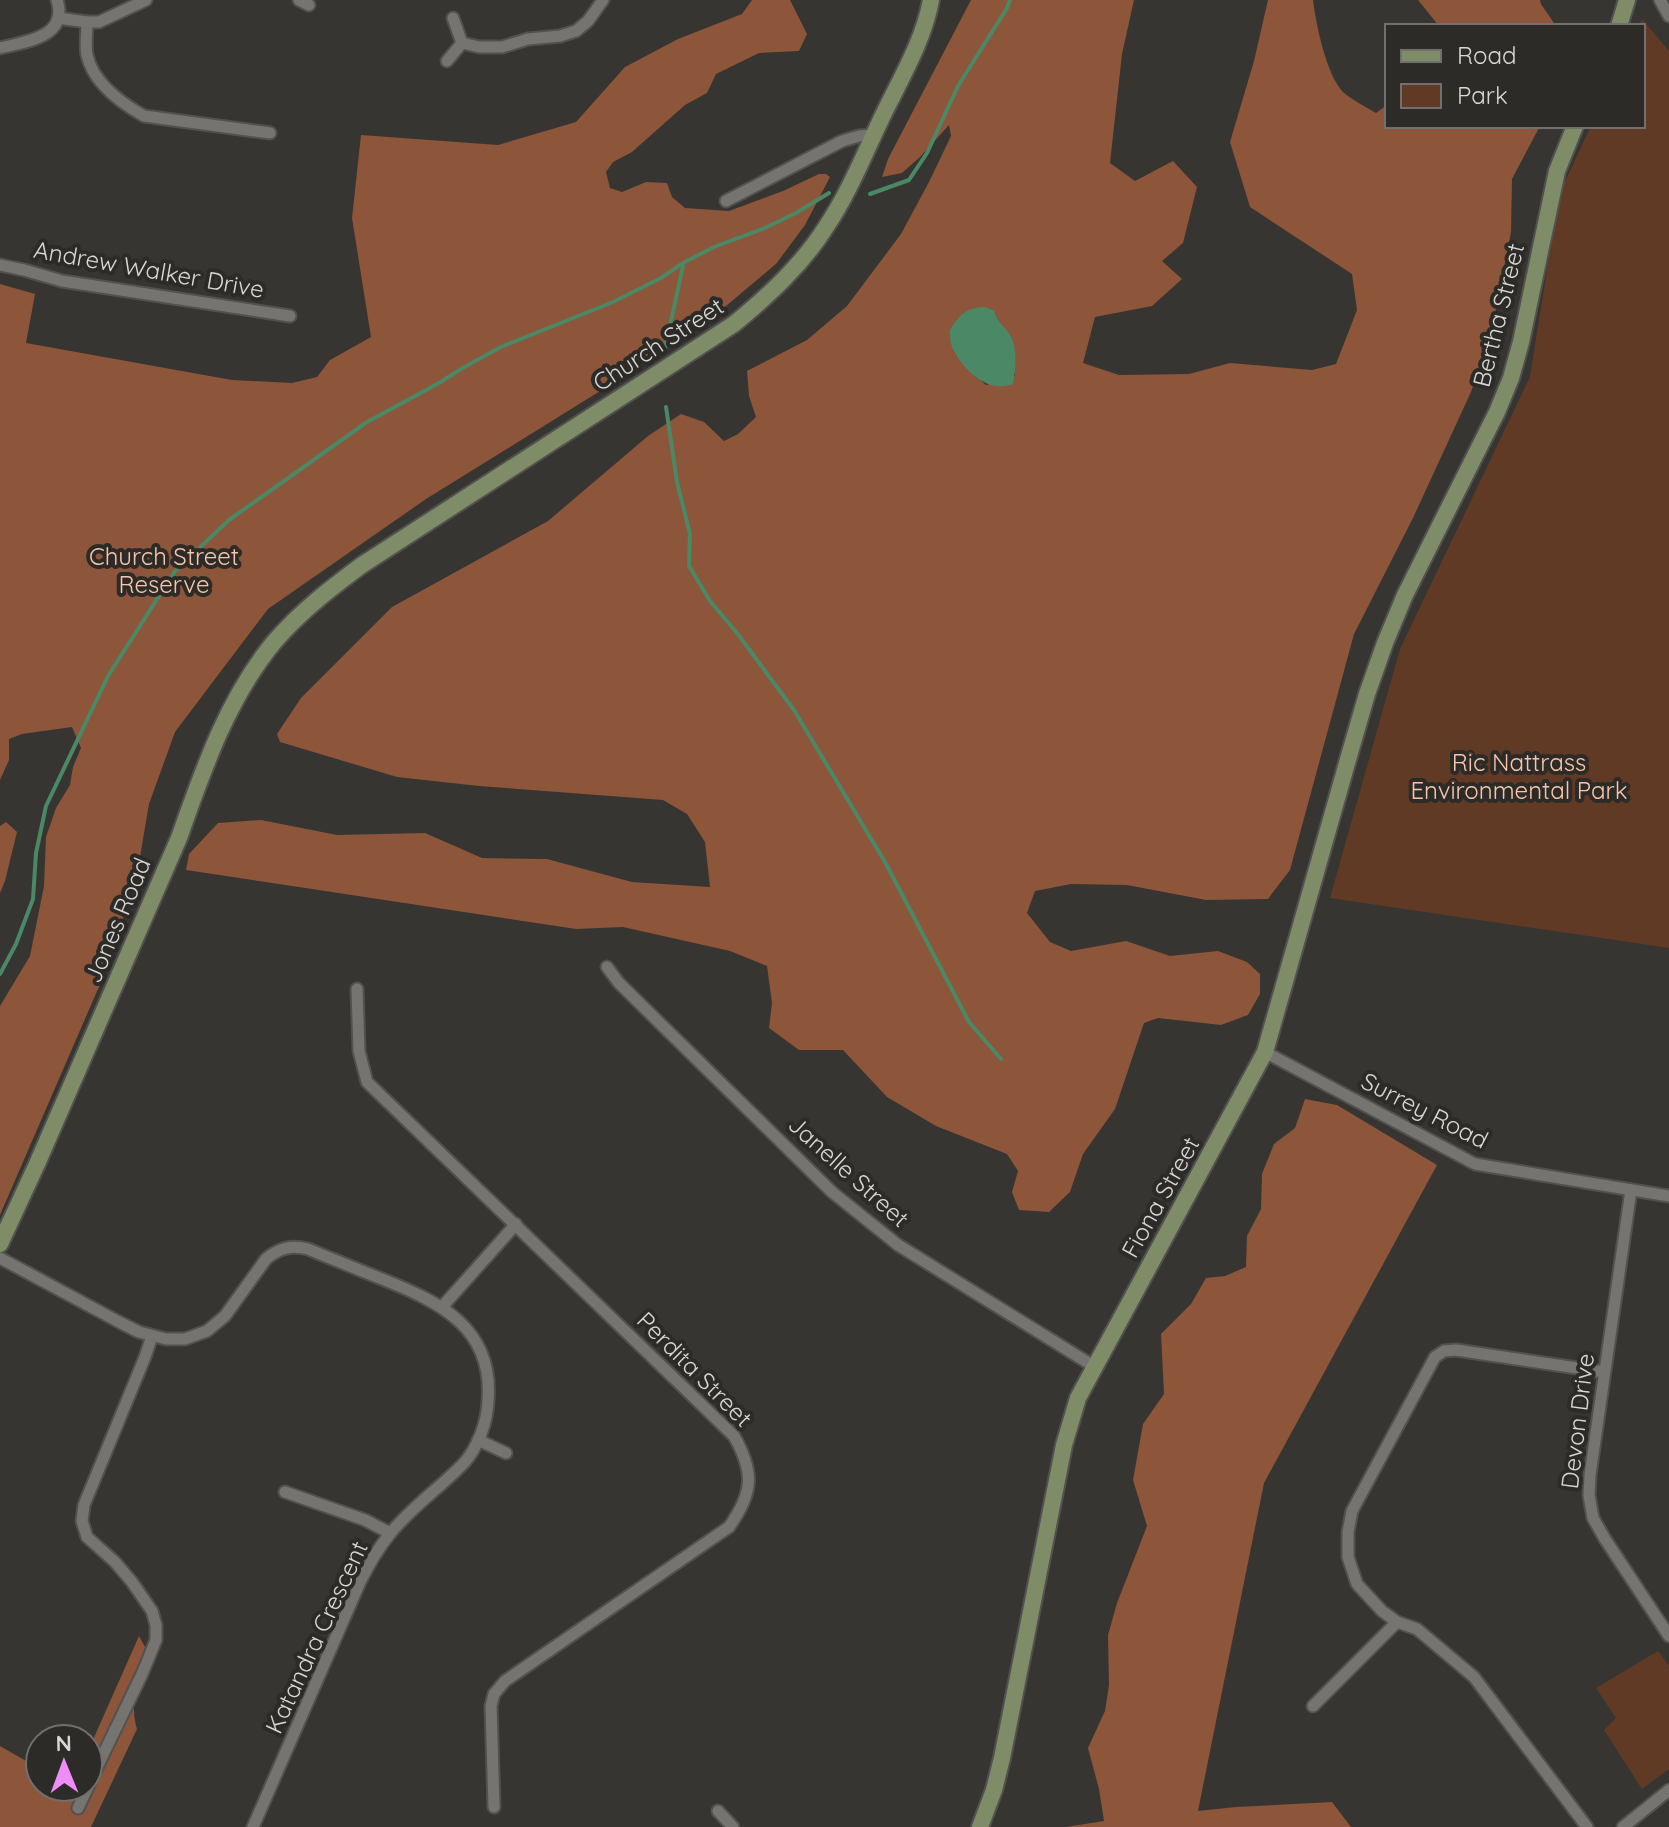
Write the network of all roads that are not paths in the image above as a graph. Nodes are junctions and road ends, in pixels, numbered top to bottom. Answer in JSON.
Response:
{"nodes":[{"id":1,"x":57,"y":0,"type":"edge"},
{"id":2,"x":146,"y":0,"type":"edge"},
{"id":3,"x":603,"y":0,"type":"edge"},
{"id":4,"x":931,"y":0,"type":"edge"},
{"id":5,"x":1627,"y":0,"type":"edge"},
{"id":6,"x":1660,"y":0,"type":"edge"},
{"id":7,"x":1669,"y":16,"type":"edge"},
{"id":8,"x":58,"y":18,"type":"junction"},
{"id":9,"x":453,"y":18,"type":"dead end"},
{"id":10,"x":87,"y":22,"type":"junction"},
{"id":11,"x":1620,"y":24,"type":"edge"},
{"id":12,"x":462,"y":43,"type":"junction"},
{"id":13,"x":0,"y":48,"type":"edge"},
{"id":14,"x":447,"y":61,"type":"dead end"},
{"id":15,"x":1574,"y":128,"type":"edge"},
{"id":16,"x":270,"y":133,"type":"dead end"},
{"id":17,"x":873,"y":135,"type":"junction"},
{"id":18,"x":726,"y":201,"type":"dead end"},
{"id":19,"x":0,"y":265,"type":"edge"},
{"id":20,"x":290,"y":316,"type":"dead end"},
{"id":21,"x":1405,"y":595,"type":"joint"},
{"id":22,"x":292,"y":623,"type":"joint"},
{"id":23,"x":607,"y":967,"type":"dead end"},
{"id":24,"x":357,"y":989,"type":"dead end"},
{"id":25,"x":1265,"y":1052,"type":"junction"},
{"id":26,"x":1631,"y":1190,"type":"junction"},
{"id":27,"x":1669,"y":1196,"type":"edge"},
{"id":28,"x":516,"y":1224,"type":"junction"},
{"id":29,"x":0,"y":1244,"type":"edge"},
{"id":30,"x":0,"y":1258,"type":"edge"},
{"id":31,"x":442,"y":1307,"type":"junction"},
{"id":32,"x":152,"y":1336,"type":"junction"},
{"id":33,"x":1095,"y":1367,"type":"junction"},
{"id":34,"x":1604,"y":1372,"type":"junction"},
{"id":35,"x":478,"y":1440,"type":"junction"},
{"id":36,"x":506,"y":1453,"type":"dead end"},
{"id":37,"x":285,"y":1492,"type":"dead end"},
{"id":38,"x":390,"y":1533,"type":"junction"},
{"id":39,"x":1397,"y":1622,"type":"junction"},
{"id":40,"x":1669,"y":1636,"type":"edge"},
{"id":41,"x":1313,"y":1706,"type":"dead end"},
{"id":42,"x":104,"y":1754,"type":"edge"},
{"id":43,"x":1669,"y":1790,"type":"edge"},
{"id":44,"x":80,"y":1803,"type":"edge"},
{"id":45,"x":494,"y":1807,"type":"dead end"},
{"id":46,"x":78,"y":1808,"type":"dead end"},
{"id":47,"x":718,"y":1811,"type":"dead end"},
{"id":48,"x":253,"y":1827,"type":"edge"},
{"id":49,"x":733,"y":1827,"type":"edge"},
{"id":50,"x":980,"y":1827,"type":"edge"},
{"id":51,"x":1587,"y":1827,"type":"edge"},
{"id":52,"x":1623,"y":1827,"type":"edge"}],
"edges":[{"from":1,"to":8,"type":"street"},
{"from":2,"to":10,"type":"street"},
{"from":3,"to":12,"type":"street"},
{"from":4,"to":17,"type":"street","name":"Church Street"},
{"from":5,"to":11,"type":"street"},
{"from":6,"to":7,"type":"street"},
{"from":8,"to":10,"type":"street"},
{"from":8,"to":13,"type":"street"},
{"from":9,"to":12,"type":"street"},
{"from":10,"to":16,"type":"street"},
{"from":12,"to":14,"type":"street"},
{"from":15,"to":21,"type":"street","name":"Bertha Street"},
{"from":17,"to":18,"type":"street"},
{"from":17,"to":22,"type":"street","name":"Church Street"},
{"from":19,"to":20,"type":"street","name":"Andrew Walker Drive"},
{"from":21,"to":25,"type":"street","name":"Fiona Street"},
{"from":22,"to":29,"type":"street","name":"Jones Road"},
{"from":23,"to":33,"type":"street","name":"Janelle Street"},
{"from":24,"to":28,"type":"street","name":"Perdita Street"},
{"from":25,"to":26,"type":"street","name":"Surrey Road"},
{"from":25,"to":33,"type":"street","name":"Fiona Street"},
{"from":26,"to":27,"type":"street","name":"Surrey Road"},
{"from":26,"to":34,"type":"street","name":"Devon Drive"},
{"from":28,"to":31,"type":"street"},
{"from":28,"to":45,"type":"street","name":"Perdita Street"},
{"from":30,"to":32,"type":"street","name":"Katandra Crescent"},
{"from":31,"to":32,"type":"street","name":"Katandra Crescent"},
{"from":31,"to":35,"type":"street","name":"Katandra Crescent"},
{"from":32,"to":42,"type":"street"},
{"from":33,"to":50,"type":"street","name":"Fiona Street"},
{"from":34,"to":39,"type":"street"},
{"from":34,"to":40,"type":"street","name":"Devon Drive"},
{"from":35,"to":36,"type":"street"},
{"from":35,"to":38,"type":"street","name":"Katandra Crescent"},
{"from":37,"to":38,"type":"street"},
{"from":38,"to":48,"type":"street","name":"Katandra Crescent"},
{"from":39,"to":41,"type":"street"},
{"from":39,"to":51,"type":"street"},
{"from":43,"to":52,"type":"street"},
{"from":44,"to":46,"type":"street"},
{"from":47,"to":49,"type":"street"}]}
